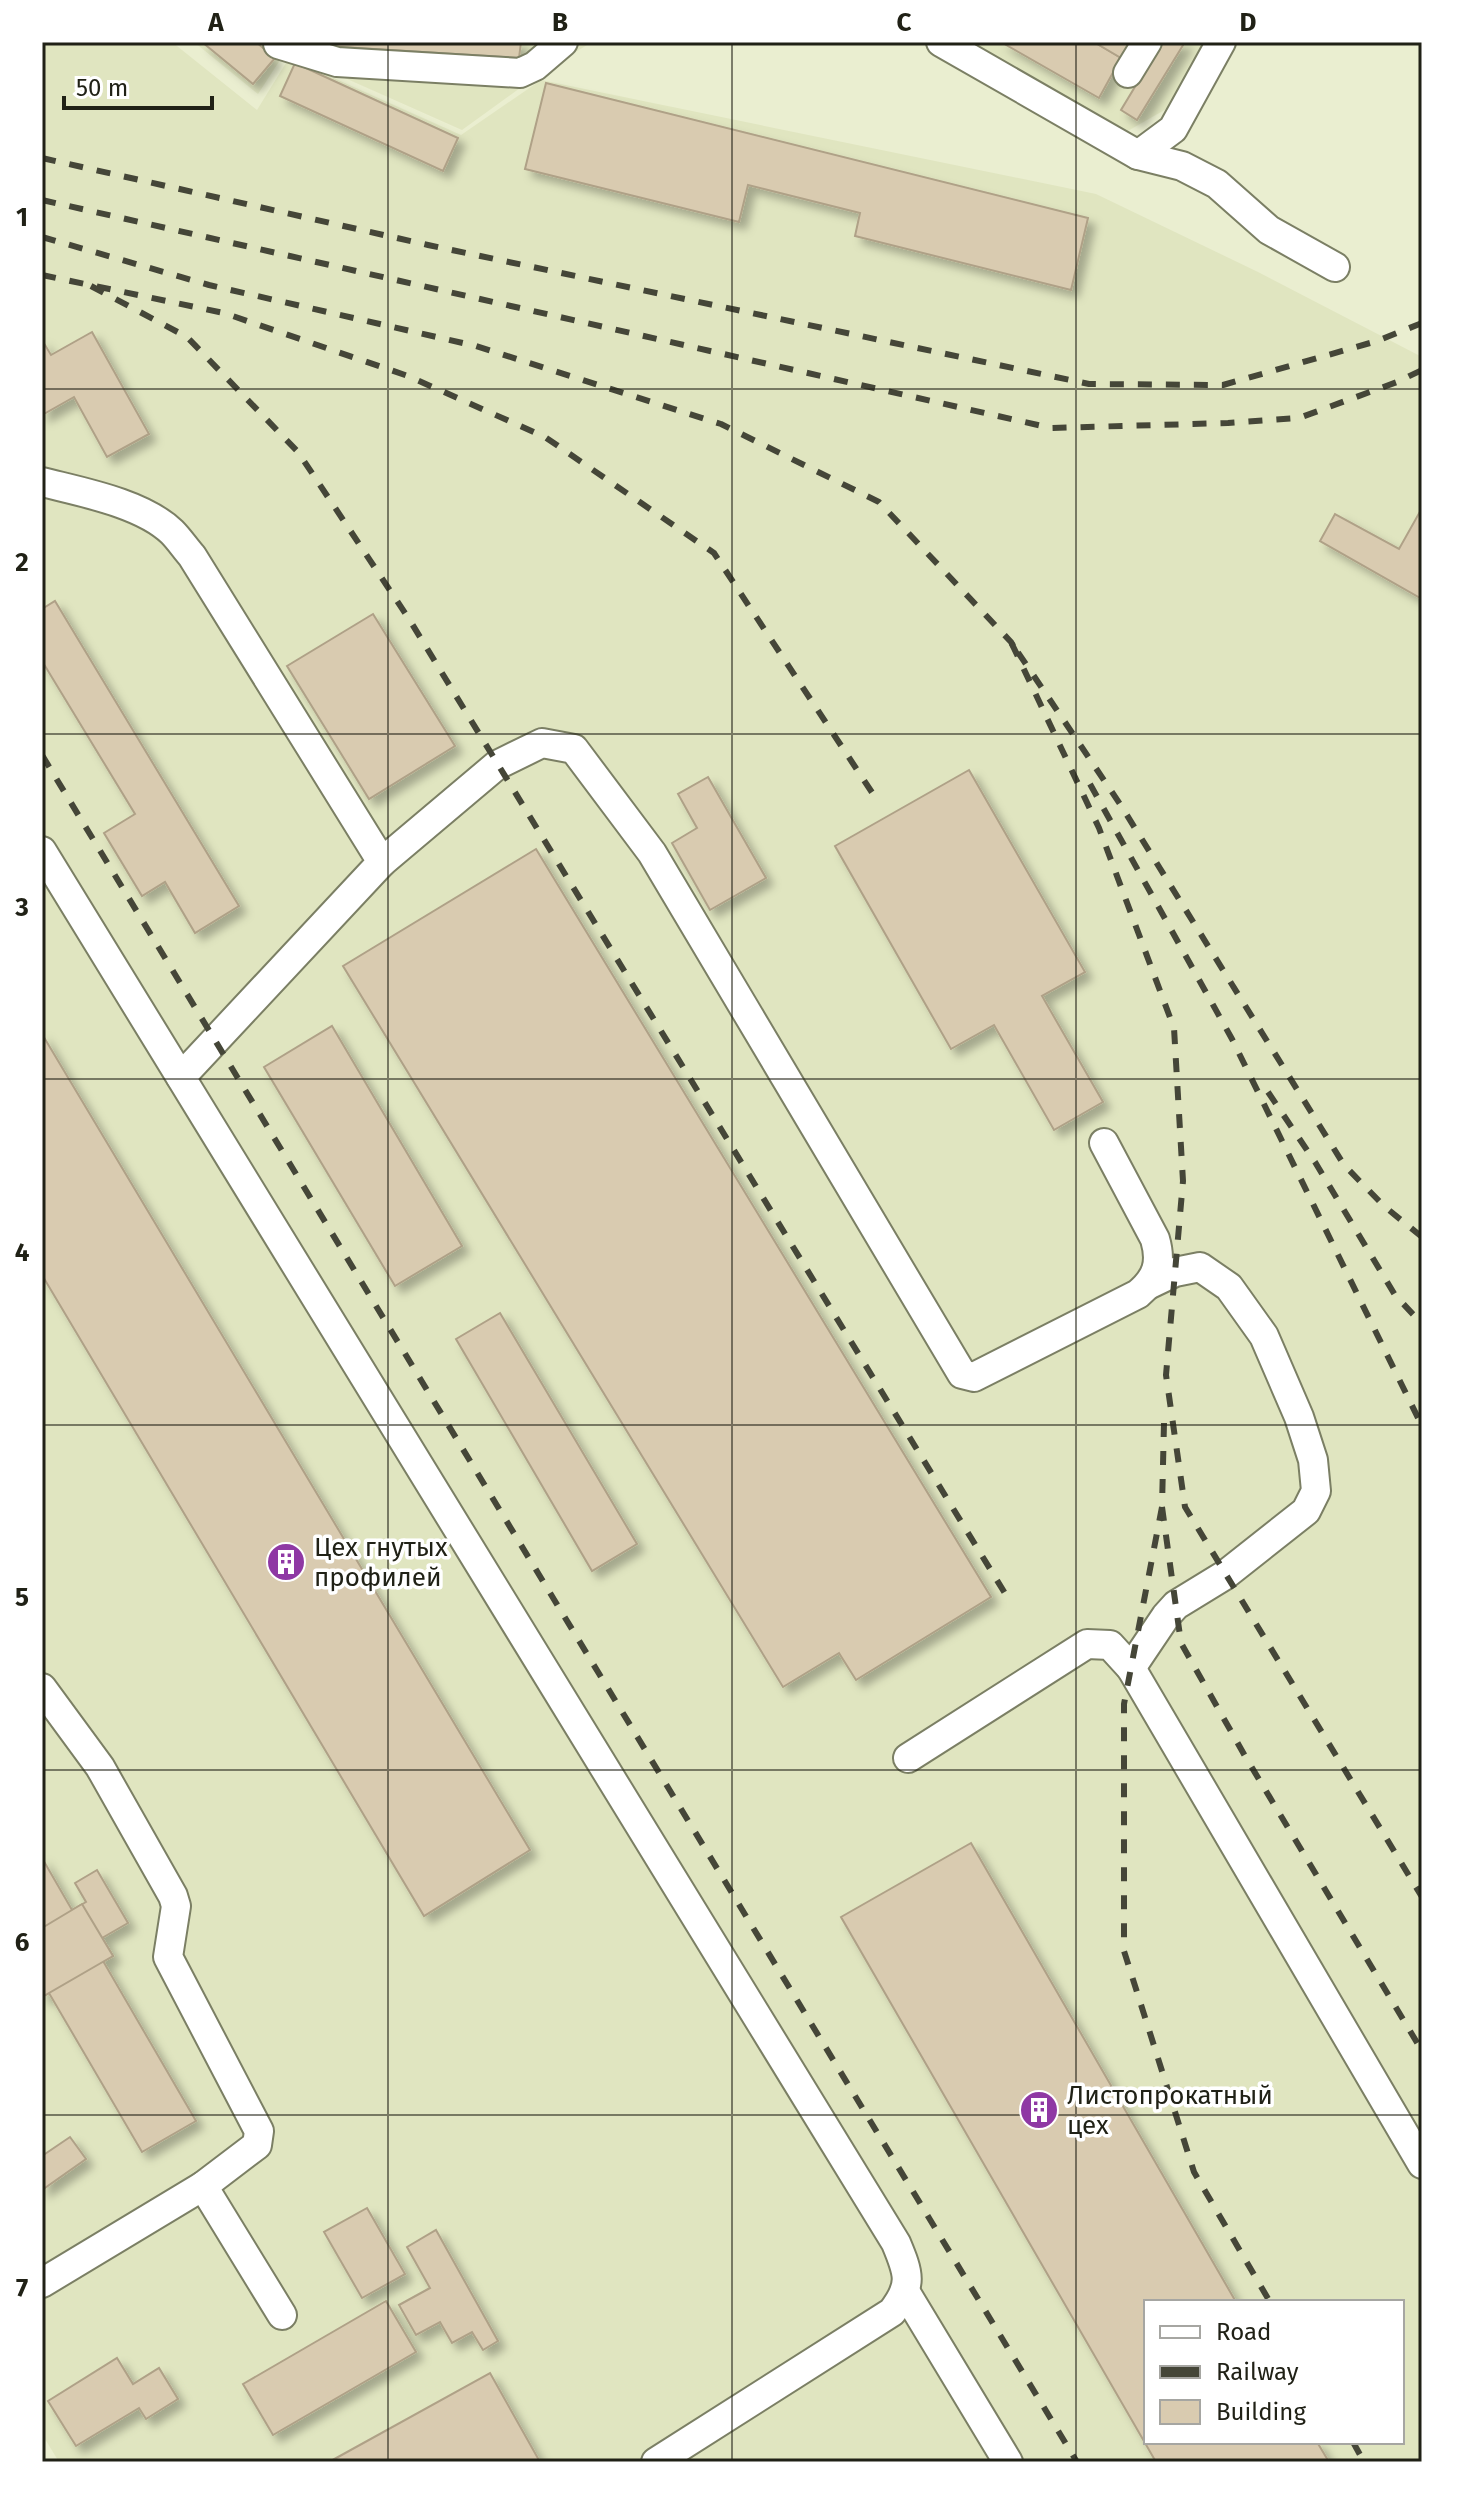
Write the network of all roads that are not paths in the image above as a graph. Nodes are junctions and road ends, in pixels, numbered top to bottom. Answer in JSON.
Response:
{"nodes":[{"id":1,"x":563,"y":42,"type":"edge"},
{"id":2,"x":941,"y":42,"type":"edge"},
{"id":3,"x":1147,"y":42,"type":"edge"},
{"id":4,"x":1221,"y":42,"type":"edge"},
{"id":5,"x":278,"y":43,"type":"edge"},
{"id":6,"x":1128,"y":73,"type":"dead end"},
{"id":7,"x":1138,"y":155,"type":"junction"},
{"id":8,"x":1335,"y":267,"type":"dead end"},
{"id":9,"x":42,"y":482,"type":"edge"},
{"id":10,"x":42,"y":851,"type":"edge"},
{"id":11,"x":382,"y":862,"type":"junction"},
{"id":12,"x":181,"y":1077,"type":"junction"},
{"id":13,"x":1104,"y":1143,"type":"dead end"},
{"id":14,"x":1150,"y":1284,"type":"junction"},
{"id":15,"x":1131,"y":1668,"type":"junction"},
{"id":16,"x":42,"y":1688,"type":"edge"},
{"id":17,"x":908,"y":1758,"type":"dead end"},
{"id":18,"x":1422,"y":2164,"type":"edge"},
{"id":19,"x":203,"y":2186,"type":"junction"},
{"id":20,"x":42,"y":2283,"type":"edge"},
{"id":21,"x":906,"y":2293,"type":"junction"},
{"id":22,"x":282,"y":2315,"type":"dead end"},
{"id":23,"x":656,"y":2462,"type":"edge"},
{"id":24,"x":1008,"y":2462,"type":"edge"}],
"edges":[{"from":1,"to":5,"type":"street"},
{"from":2,"to":7,"type":"street"},
{"from":3,"to":6,"type":"street"},
{"from":4,"to":7,"type":"street"},
{"from":7,"to":8,"type":"street"},
{"from":9,"to":11,"type":"street"},
{"from":10,"to":12,"type":"street"},
{"from":11,"to":12,"type":"street"},
{"from":11,"to":14,"type":"street"},
{"from":12,"to":21,"type":"street"},
{"from":13,"to":14,"type":"street"},
{"from":14,"to":15,"type":"street"},
{"from":15,"to":17,"type":"street"},
{"from":15,"to":18,"type":"street"},
{"from":16,"to":19,"type":"street"},
{"from":19,"to":20,"type":"street"},
{"from":19,"to":22,"type":"street"},
{"from":21,"to":23,"type":"street"},
{"from":21,"to":24,"type":"street"}]}
